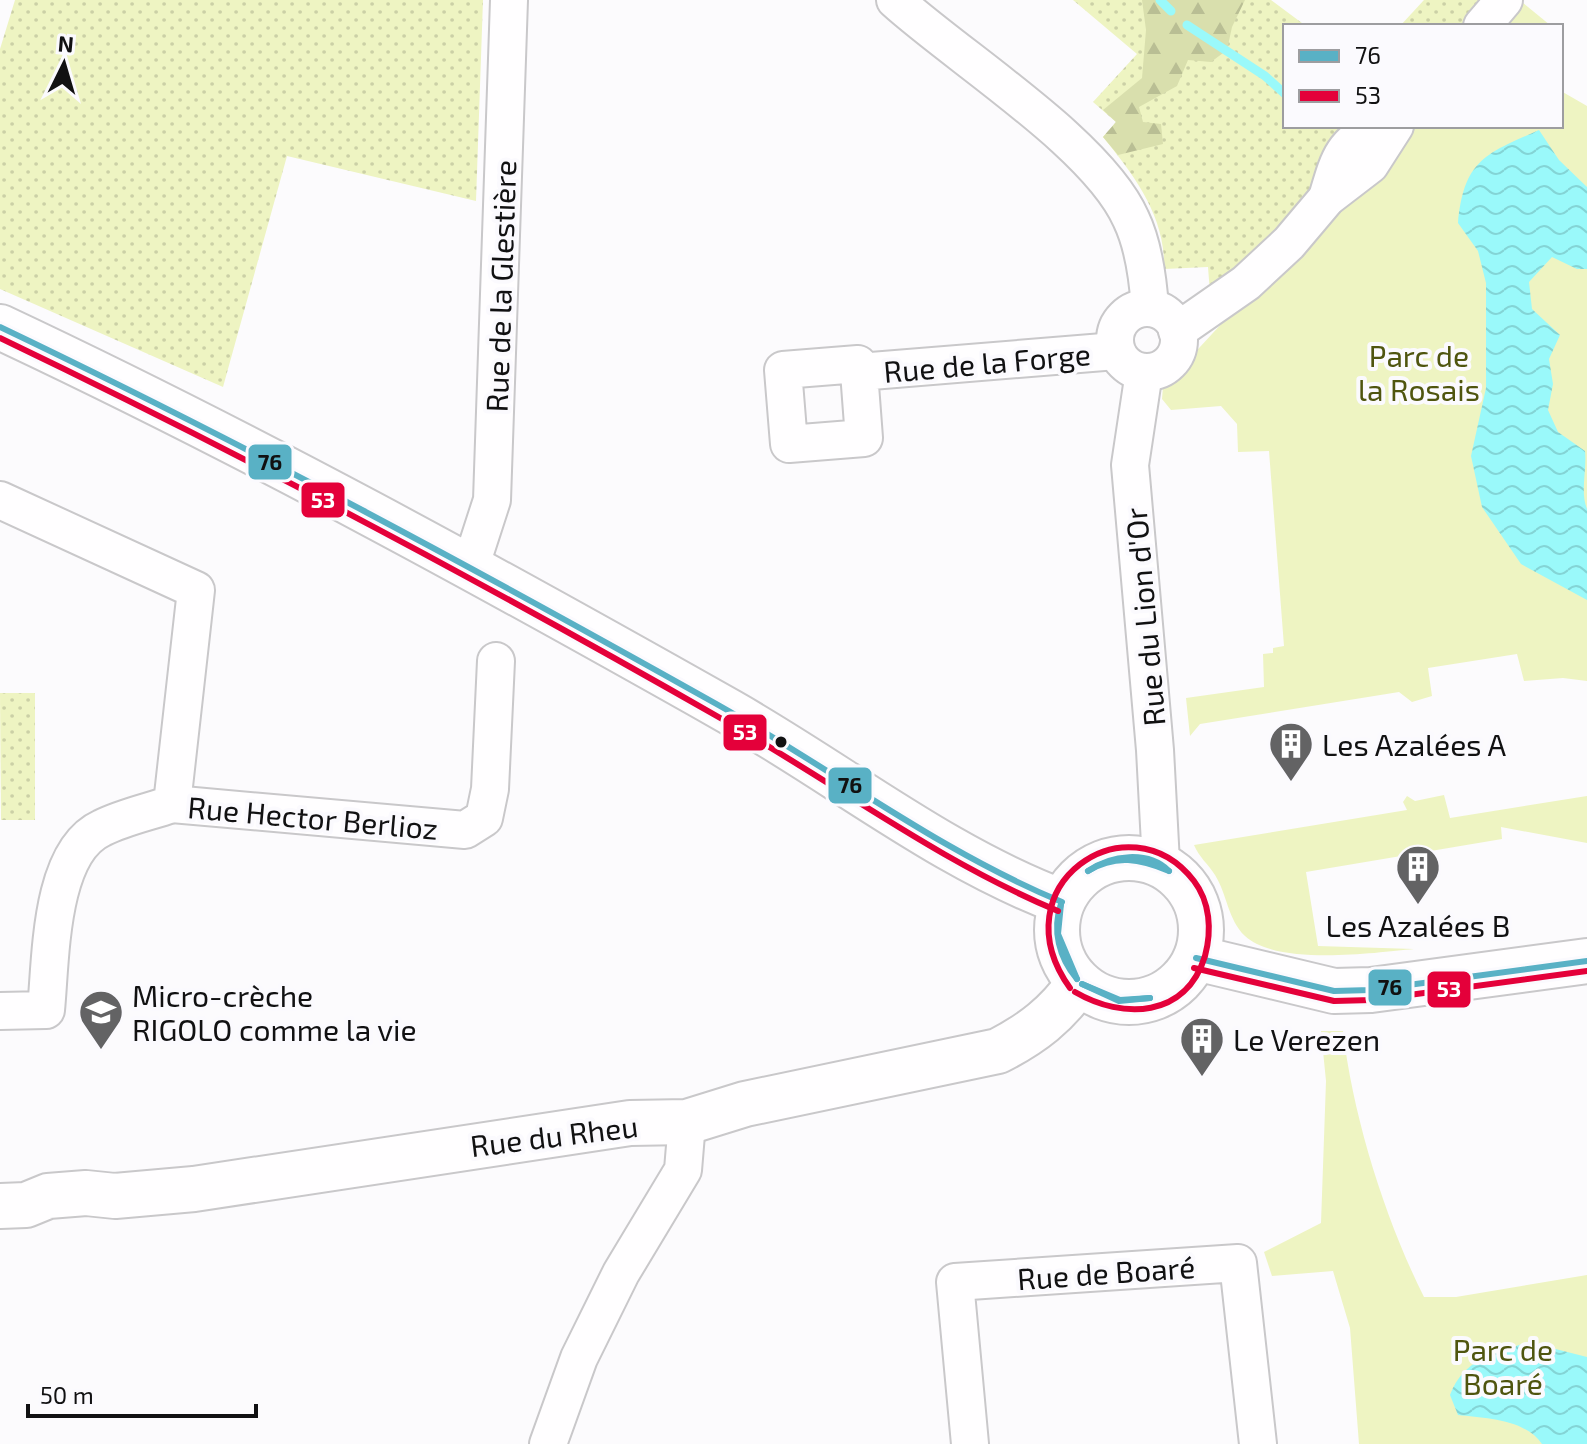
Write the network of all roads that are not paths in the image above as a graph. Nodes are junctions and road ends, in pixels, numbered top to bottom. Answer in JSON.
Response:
{"nodes":[{"id":1,"x":509,"y":0,"type":"edge"},
{"id":2,"x":895,"y":0,"type":"edge"},
{"id":3,"x":1504,"y":0,"type":"edge"},
{"id":4,"x":1484,"y":24,"type":"edge"},
{"id":5,"x":1374,"y":128,"type":"edge"},
{"id":6,"x":1394,"y":128,"type":"edge"},
{"id":7,"x":1327,"y":198,"type":"junction"},
{"id":8,"x":1164,"y":320,"type":"junction"},
{"id":9,"x":0,"y":327,"type":"edge"},
{"id":10,"x":1130,"y":362,"type":"junction"},
{"id":11,"x":859,"y":372,"type":"dead end"},
{"id":12,"x":0,"y":500,"type":"edge"},
{"id":13,"x":470,"y":568,"type":"junction"},
{"id":14,"x":496,"y":661,"type":"dead end"},
{"id":15,"x":172,"y":804,"type":"junction"},
{"id":16,"x":1161,"y":863,"type":"junction"},
{"id":17,"x":1062,"y":902,"type":"junction"},
{"id":18,"x":1196,"y":958,"type":"junction"},
{"id":19,"x":1587,"y":961,"type":"edge"},
{"id":20,"x":1079,"y":983,"type":"junction"},
{"id":21,"x":0,"y":1011,"type":"edge"},
{"id":22,"x":687,"y":1122,"type":"junction"},
{"id":23,"x":0,"y":1206,"type":"edge"},
{"id":24,"x":548,"y":1444,"type":"edge"},
{"id":25,"x":970,"y":1444,"type":"edge"},
{"id":26,"x":1258,"y":1444,"type":"edge"}],
"edges":[{"from":1,"to":13,"type":"street","name":"Rue de la Glestière"},
{"from":2,"to":8,"type":"street"},
{"from":3,"to":4,"type":"street"},
{"from":5,"to":7,"type":"street"},
{"from":6,"to":7,"type":"street"},
{"from":7,"to":8,"type":"street"},
{"from":8,"to":10,"type":"street"},
{"from":8,"to":10,"type":"street"},
{"from":9,"to":13,"type":"main road"},
{"from":10,"to":11,"type":"street","name":"Rue de la Forge"},
{"from":10,"to":16,"type":"street","name":"Rue du Lion d'Or"},
{"from":12,"to":15,"type":"street"},
{"from":13,"to":17,"type":"main road"},
{"from":14,"to":15,"type":"street","name":"Rue Hector Berlioz"},
{"from":15,"to":21,"type":"street"},
{"from":16,"to":17,"type":"main road"},
{"from":16,"to":18,"type":"main road"},
{"from":17,"to":20,"type":"main road"},
{"from":18,"to":19,"type":"main road"},
{"from":18,"to":20,"type":"main road"},
{"from":20,"to":22,"type":"main road","name":"Rue du Rheu"},
{"from":22,"to":23,"type":"main road","name":"Rue du Rheu"},
{"from":22,"to":24,"type":"street"},
{"from":25,"to":26,"type":"street","name":"Rue de Boaré"}]}
